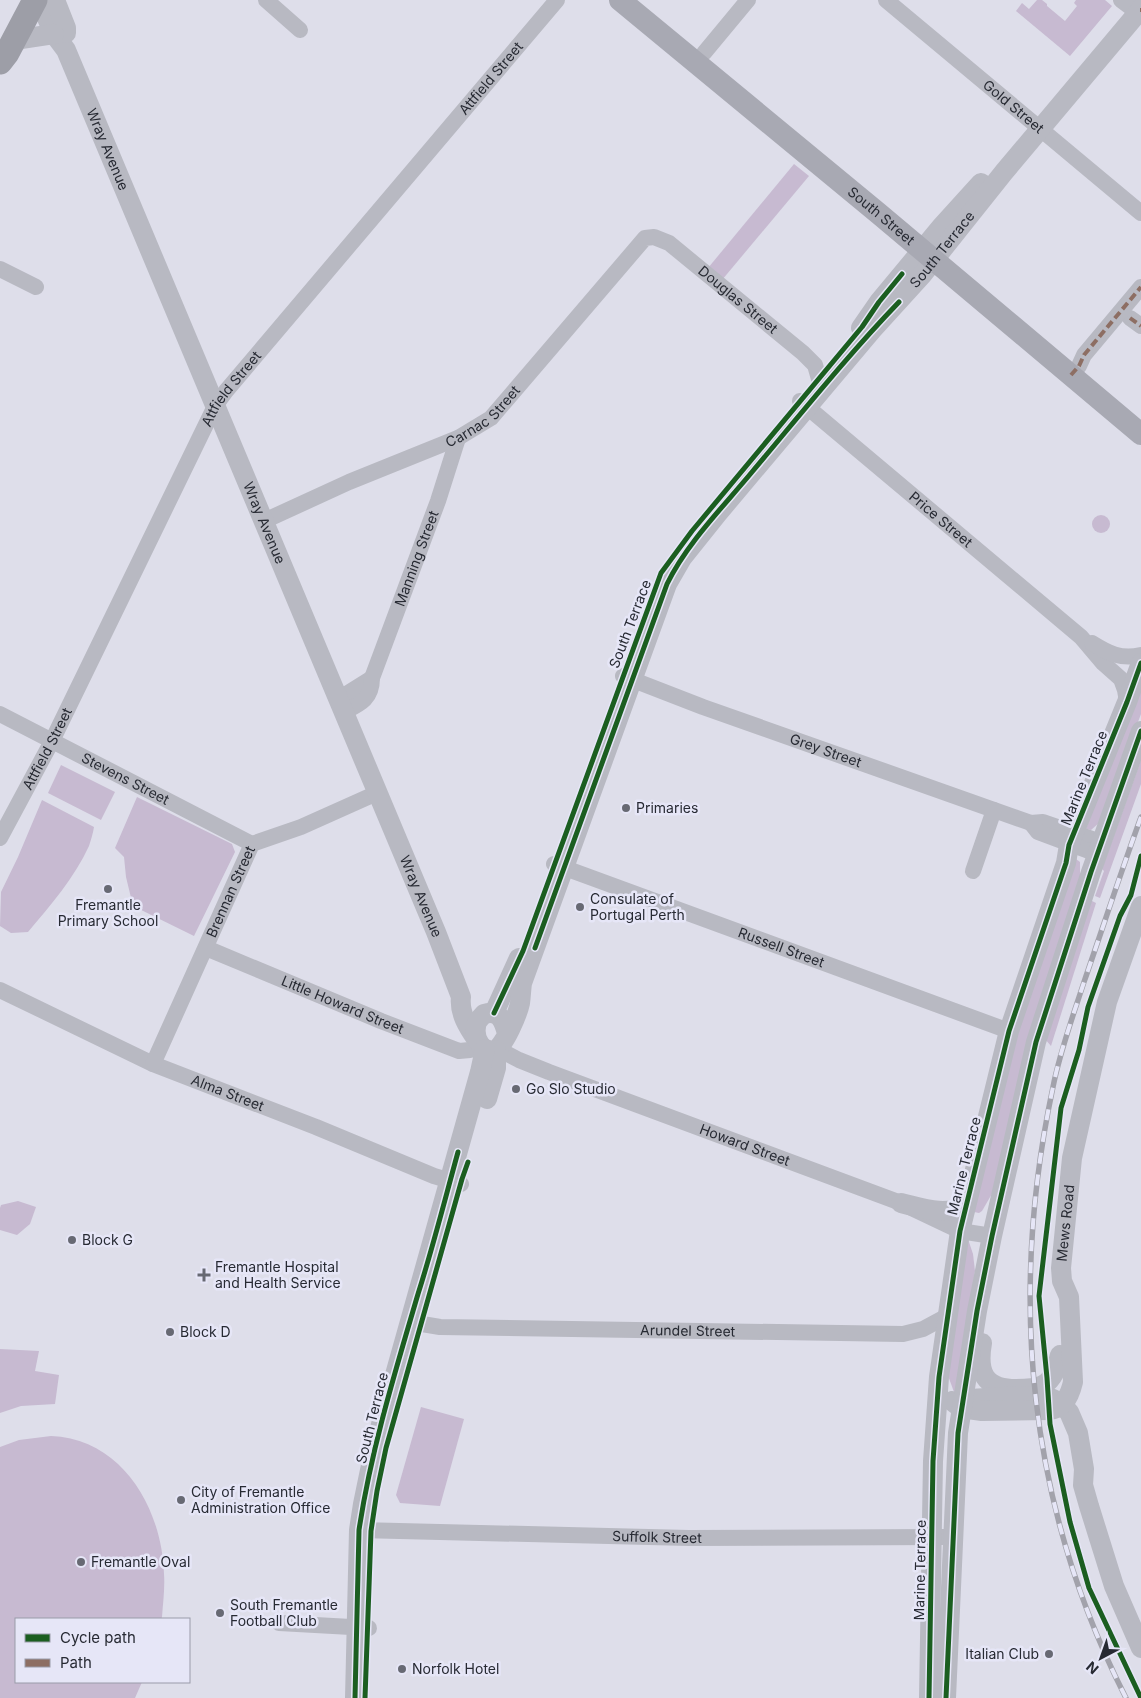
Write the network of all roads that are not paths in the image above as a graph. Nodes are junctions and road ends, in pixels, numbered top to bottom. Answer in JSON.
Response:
{"nodes":[{"id":1,"x":18,"y":0,"type":"edge"},
{"id":2,"x":34,"y":0,"type":"edge"},
{"id":3,"x":39,"y":0,"type":"edge"},
{"id":4,"x":55,"y":0,"type":"edge"},
{"id":5,"x":266,"y":0,"type":"edge"},
{"id":6,"x":557,"y":0,"type":"edge"},
{"id":7,"x":620,"y":0,"type":"edge"},
{"id":8,"x":642,"y":0,"type":"edge"},
{"id":9,"x":748,"y":0,"type":"edge"},
{"id":10,"x":886,"y":0,"type":"edge"},
{"id":11,"x":1134,"y":6,"type":"edge"},
{"id":12,"x":300,"y":30,"type":"dead end"},
{"id":13,"x":54,"y":34,"type":"junction"},
{"id":14,"x":4,"y":48,"type":"edge"},
{"id":15,"x":66,"y":50,"type":"junction"},
{"id":16,"x":704,"y":53,"type":"junction"},
{"id":17,"x":1037,"y":126,"type":"junction"},
{"id":18,"x":1141,"y":213,"type":"edge"},
{"id":19,"x":645,"y":238,"type":"joint"},
{"id":20,"x":933,"y":250,"type":"junction"},
{"id":21,"x":0,"y":269,"type":"edge"},
{"id":22,"x":36,"y":287,"type":"dead end"},
{"id":23,"x":1141,"y":287,"type":"edge"},
{"id":24,"x":1075,"y":370,"type":"junction"},
{"id":25,"x":818,"y":379,"type":"junction"},
{"id":26,"x":804,"y":404,"type":"junction"},
{"id":27,"x":215,"y":406,"type":"junction"},
{"id":28,"x":1141,"y":419,"type":"edge"},
{"id":29,"x":1141,"y":434,"type":"edge"},
{"id":30,"x":458,"y":438,"type":"junction"},
{"id":31,"x":264,"y":521,"type":"junction"},
{"id":32,"x":1081,"y":636,"type":"junction"},
{"id":33,"x":1141,"y":655,"type":"edge"},
{"id":34,"x":1141,"y":663,"type":"edge"},
{"id":35,"x":627,"y":677,"type":"junction"},
{"id":36,"x":1127,"y":702,"type":"junction"},
{"id":37,"x":340,"y":705,"type":"junction"},
{"id":38,"x":0,"y":714,"type":"edge"},
{"id":39,"x":1141,"y":731,"type":"edge"},
{"id":40,"x":52,"y":741,"type":"junction"},
{"id":41,"x":377,"y":793,"type":"junction"},
{"id":42,"x":994,"y":810,"type":"junction"},
{"id":43,"x":1,"y":834,"type":"edge"},
{"id":44,"x":1072,"y":838,"type":"junction"},
{"id":45,"x":252,"y":844,"type":"junction"},
{"id":46,"x":1099,"y":848,"type":"junction"},
{"id":47,"x":559,"y":866,"type":"junction"},
{"id":48,"x":973,"y":871,"type":"dead end"},
{"id":49,"x":1141,"y":906,"type":"edge"},
{"id":50,"x":206,"y":948,"type":"junction"},
{"id":51,"x":0,"y":990,"type":"edge"},
{"id":52,"x":461,"y":997,"type":"junction"},
{"id":53,"x":489,"y":1013,"type":"junction"},
{"id":54,"x":1009,"y":1031,"type":"junction"},
{"id":55,"x":491,"y":1045,"type":"junction"},
{"id":56,"x":153,"y":1064,"type":"junction"},
{"id":57,"x":456,"y":1182,"type":"junction"},
{"id":58,"x":901,"y":1203,"type":"junction"},
{"id":59,"x":966,"y":1206,"type":"junction"},
{"id":60,"x":960,"y":1231,"type":"junction"},
{"id":61,"x":992,"y":1236,"type":"junction"},
{"id":62,"x":1062,"y":1281,"type":"junction"},
{"id":63,"x":977,"y":1311,"type":"junction"},
{"id":64,"x":949,"y":1315,"type":"junction"},
{"id":65,"x":422,"y":1324,"type":"junction"},
{"id":66,"x":1060,"y":1355,"type":"junction"},
{"id":67,"x":939,"y":1377,"type":"junction"},
{"id":68,"x":1018,"y":1389,"type":"junction"},
{"id":69,"x":966,"y":1405,"type":"junction"},
{"id":70,"x":1059,"y":1410,"type":"junction"},
{"id":71,"x":934,"y":1461,"type":"junction"},
{"id":72,"x":365,"y":1530,"type":"junction"},
{"id":73,"x":954,"y":1537,"type":"junction"},
{"id":74,"x":931,"y":1538,"type":"junction"},
{"id":75,"x":279,"y":1623,"type":"dead end"},
{"id":76,"x":363,"y":1627,"type":"junction"},
{"id":77,"x":1141,"y":1648,"type":"edge"},
{"id":78,"x":355,"y":1698,"type":"edge"},
{"id":79,"x":365,"y":1698,"type":"edge"},
{"id":80,"x":929,"y":1698,"type":"edge"},
{"id":81,"x":946,"y":1698,"type":"edge"}],
"edges":[{"from":1,"to":14,"type":"main road"},
{"from":2,"to":14,"type":"main road"},
{"from":3,"to":13,"type":"street","name":"Wray Avenue"},
{"from":4,"to":15,"type":"street","name":"Wray Avenue"},
{"from":5,"to":12,"type":"street"},
{"from":6,"to":27,"type":"street","name":"Attfield Street"},
{"from":7,"to":20,"type":"main road","name":"South Street"},
{"from":8,"to":16,"type":"main road","name":"South Street"},
{"from":9,"to":16,"type":"street"},
{"from":10,"to":17,"type":"street","name":"Gold Street"},
{"from":11,"to":17,"type":"street","name":"South Terrace"},
{"from":13,"to":14,"type":"street"},
{"from":13,"to":15,"type":"street","name":"Wray Avenue"},
{"from":15,"to":27,"type":"street","name":"Wray Avenue"},
{"from":16,"to":20,"type":"main road","name":"South Street"},
{"from":17,"to":18,"type":"street","name":"Gold Street"},
{"from":17,"to":20,"type":"street","name":"South Terrace"},
{"from":19,"to":25,"type":"street","name":"Douglas Street"},
{"from":19,"to":30,"type":"street","name":"Carnac Street"},
{"from":20,"to":24,"type":"main road","name":"South Street"},
{"from":20,"to":25,"type":"street","name":"South Terrace"},
{"from":20,"to":26,"type":"street","name":"South Terrace"},
{"from":21,"to":22,"type":"street"},
{"from":23,"to":24,"type":"street"},
{"from":24,"to":28,"type":"main road","name":"South Street"},
{"from":24,"to":29,"type":"main road","name":"South Street"},
{"from":25,"to":26,"type":"street","name":"South Terrace"},
{"from":26,"to":32,"type":"street","name":"Price Street"},
{"from":26,"to":35,"type":"street","name":"South Terrace"},
{"from":27,"to":31,"type":"street","name":"Wray Avenue"},
{"from":27,"to":40,"type":"street","name":"Attfield Street"},
{"from":30,"to":31,"type":"street","name":"Carnac Street"},
{"from":30,"to":37,"type":"street","name":"Manning Street"},
{"from":31,"to":37,"type":"street","name":"Wray Avenue"},
{"from":32,"to":33,"type":"street","name":"Price Street"},
{"from":32,"to":36,"type":"street","name":"Price Street"},
{"from":34,"to":36,"type":"street","name":"Marine Terrace"},
{"from":35,"to":42,"type":"street","name":"Grey Street"},
{"from":35,"to":47,"type":"street","name":"South Terrace"},
{"from":36,"to":44,"type":"street","name":"Marine Terrace"},
{"from":37,"to":41,"type":"street","name":"Wray Avenue"},
{"from":38,"to":40,"type":"street","name":"Stevens Street"},
{"from":39,"to":46,"type":"street"},
{"from":40,"to":43,"type":"street","name":"Attfield Street"},
{"from":40,"to":45,"type":"street","name":"Stevens Street"},
{"from":41,"to":45,"type":"street","name":"Brennan Street"},
{"from":41,"to":52,"type":"street","name":"Wray Avenue"},
{"from":42,"to":44,"type":"street","name":"Grey Street"},
{"from":42,"to":48,"type":"street"},
{"from":44,"to":46,"type":"street","name":"Grey Street"},
{"from":44,"to":54,"type":"street","name":"Marine Terrace"},
{"from":45,"to":50,"type":"street","name":"Brennan Street"},
{"from":46,"to":61,"type":"street"},
{"from":47,"to":53,"type":"street","name":"South Terrace"},
{"from":47,"to":54,"type":"street","name":"Russell Street"},
{"from":47,"to":55,"type":"street","name":"South Terrace"},
{"from":49,"to":62,"type":"street","name":"Mews Road"},
{"from":50,"to":55,"type":"street","name":"Little Howard Street"},
{"from":50,"to":56,"type":"street","name":"Brennan Street"},
{"from":51,"to":56,"type":"street","name":"Alma Street"},
{"from":52,"to":53,"type":"street"},
{"from":52,"to":55,"type":"street","name":"Wray Avenue"},
{"from":53,"to":55,"type":"street","name":"South Terrace"},
{"from":53,"to":55,"type":"street"},
{"from":54,"to":59,"type":"street","name":"Marine Terrace"},
{"from":55,"to":57,"type":"street","name":"South Terrace"},
{"from":55,"to":58,"type":"street","name":"Howard Street"},
{"from":56,"to":57,"type":"street","name":"Alma Street"},
{"from":57,"to":65,"type":"street","name":"South Terrace"},
{"from":57,"to":72,"type":"street","name":"South Terrace"},
{"from":58,"to":59,"type":"street"},
{"from":58,"to":60,"type":"street","name":"Howard Street"},
{"from":59,"to":60,"type":"street","name":"Marine Terrace"},
{"from":60,"to":61,"type":"street","name":"Howard Street"},
{"from":60,"to":64,"type":"street","name":"Marine Terrace"},
{"from":61,"to":63,"type":"street"},
{"from":62,"to":66,"type":"street"},
{"from":62,"to":70,"type":"street","name":"Mews Road"},
{"from":63,"to":68,"type":"street"},
{"from":63,"to":69,"type":"street"},
{"from":64,"to":65,"type":"street","name":"Arundel Street"},
{"from":64,"to":67,"type":"street","name":"Marine Terrace"},
{"from":65,"to":72,"type":"street","name":"South Terrace"},
{"from":66,"to":68,"type":"street"},
{"from":66,"to":70,"type":"street"},
{"from":67,"to":69,"type":"street"},
{"from":67,"to":71,"type":"street","name":"Marine Terrace"},
{"from":68,"to":69,"type":"street"},
{"from":69,"to":70,"type":"street"},
{"from":69,"to":71,"type":"street"},
{"from":69,"to":73,"type":"street"},
{"from":70,"to":77,"type":"street"},
{"from":71,"to":74,"type":"street","name":"Marine Terrace"},
{"from":72,"to":74,"type":"street","name":"Suffolk Street"},
{"from":72,"to":76,"type":"street","name":"South Terrace"},
{"from":73,"to":74,"type":"street","name":"Suffolk Street"},
{"from":73,"to":81,"type":"street"},
{"from":74,"to":80,"type":"street","name":"Marine Terrace"},
{"from":75,"to":76,"type":"street"},
{"from":76,"to":78,"type":"street","name":"South Terrace"},
{"from":76,"to":79,"type":"street","name":"South Terrace"}]}
